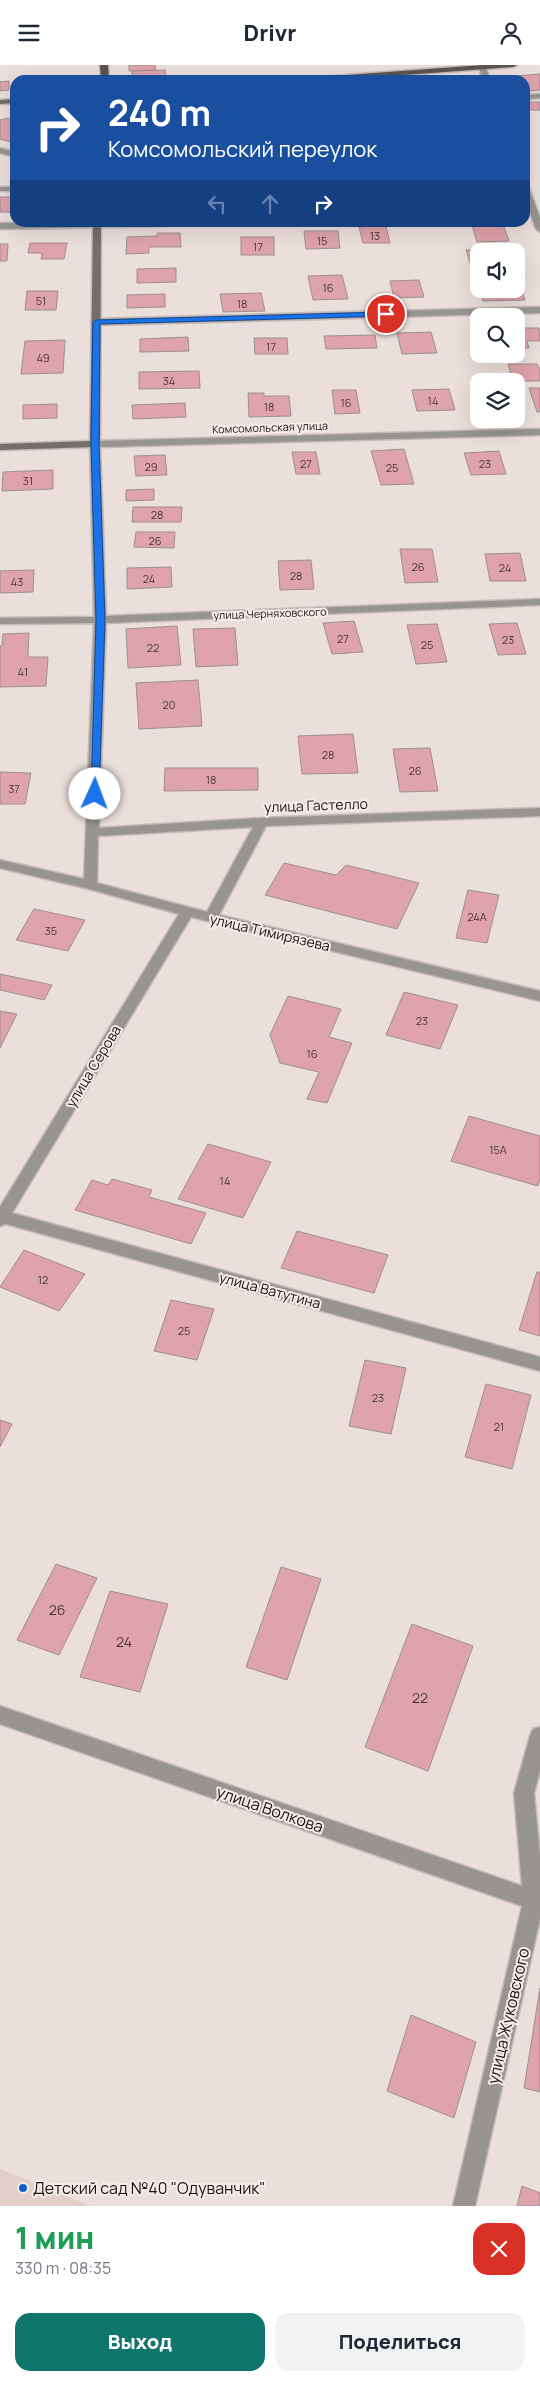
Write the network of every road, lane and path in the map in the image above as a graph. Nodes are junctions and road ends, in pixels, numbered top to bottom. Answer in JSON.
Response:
{"nodes":[{"id":1,"x":513,"y":65,"type":"edge"},
{"id":2,"x":482,"y":67,"type":"junction"},
{"id":3,"x":374,"y":75,"type":"edge"},
{"id":4,"x":484,"y":75,"type":"edge"},
{"id":5,"x":530,"y":199,"type":"edge"},
{"id":6,"x":537,"y":215,"type":"edge"},
{"id":7,"x":97,"y":227,"type":"edge"},
{"id":8,"x":540,"y":229,"type":"edge"},
{"id":9,"x":540,"y":310,"type":"edge"},
{"id":10,"x":96,"y":322,"type":"junction"},
{"id":11,"x":540,"y":432,"type":"edge"},
{"id":12,"x":95,"y":444,"type":"junction"},
{"id":13,"x":0,"y":447,"type":"edge"},
{"id":14,"x":540,"y":602,"type":"edge"},
{"id":15,"x":100,"y":620,"type":"junction"},
{"id":16,"x":0,"y":621,"type":"edge"},
{"id":17,"x":540,"y":812,"type":"edge"},
{"id":18,"x":262,"y":822,"type":"junction"},
{"id":19,"x":93,"y":833,"type":"junction"},
{"id":20,"x":0,"y":864,"type":"edge"},
{"id":21,"x":90,"y":885,"type":"junction"},
{"id":22,"x":187,"y":912,"type":"junction"},
{"id":23,"x":211,"y":918,"type":"junction"},
{"id":24,"x":540,"y":996,"type":"edge"},
{"id":25,"x":1,"y":1218,"type":"edge"},
{"id":26,"x":540,"y":1364,"type":"edge"},
{"id":27,"x":0,"y":1715,"type":"edge"},
{"id":28,"x":540,"y":1736,"type":"edge"},
{"id":29,"x":537,"y":1901,"type":"edge"},
{"id":30,"x":464,"y":2206,"type":"edge"}],
"edges":[{"from":1,"to":2,"type":"main road"},
{"from":2,"to":3,"type":"main road"},
{"from":2,"to":4,"type":"street"},
{"from":5,"to":6,"type":"street"},
{"from":6,"to":8,"type":"street"},
{"from":7,"to":10,"type":"main road"},
{"from":9,"to":10,"type":"street"},
{"from":10,"to":12,"type":"main road"},
{"from":11,"to":12,"type":"street","name":"Комсомольская улица"},
{"from":12,"to":13,"type":"main road","name":"Комсомольская улица"},
{"from":12,"to":15,"type":"street"},
{"from":14,"to":15,"type":"street","name":"улица Черняховского"},
{"from":15,"to":16,"type":"street","name":"улица Черняховского"},
{"from":15,"to":19,"type":"street"},
{"from":17,"to":18,"type":"street","name":"улица Гастелло"},
{"from":18,"to":19,"type":"street","name":"улица Гастелло"},
{"from":18,"to":23,"type":"street"},
{"from":19,"to":21,"type":"street"},
{"from":20,"to":21,"type":"street","name":"улица Тимирязева"},
{"from":21,"to":22,"type":"street","name":"улица Тимирязева"},
{"from":22,"to":23,"type":"street","name":"улица Тимирязева"},
{"from":22,"to":25,"type":"street","name":"улица Серова"},
{"from":23,"to":24,"type":"street","name":"улица Тимирязева"},
{"from":25,"to":26,"type":"street","name":"улица Ватутина"},
{"from":27,"to":29,"type":"street","name":"улица Волкова"},
{"from":28,"to":29,"type":"street","name":"улица Жуковского"},
{"from":29,"to":30,"type":"street","name":"улица Жуковского"}]}
